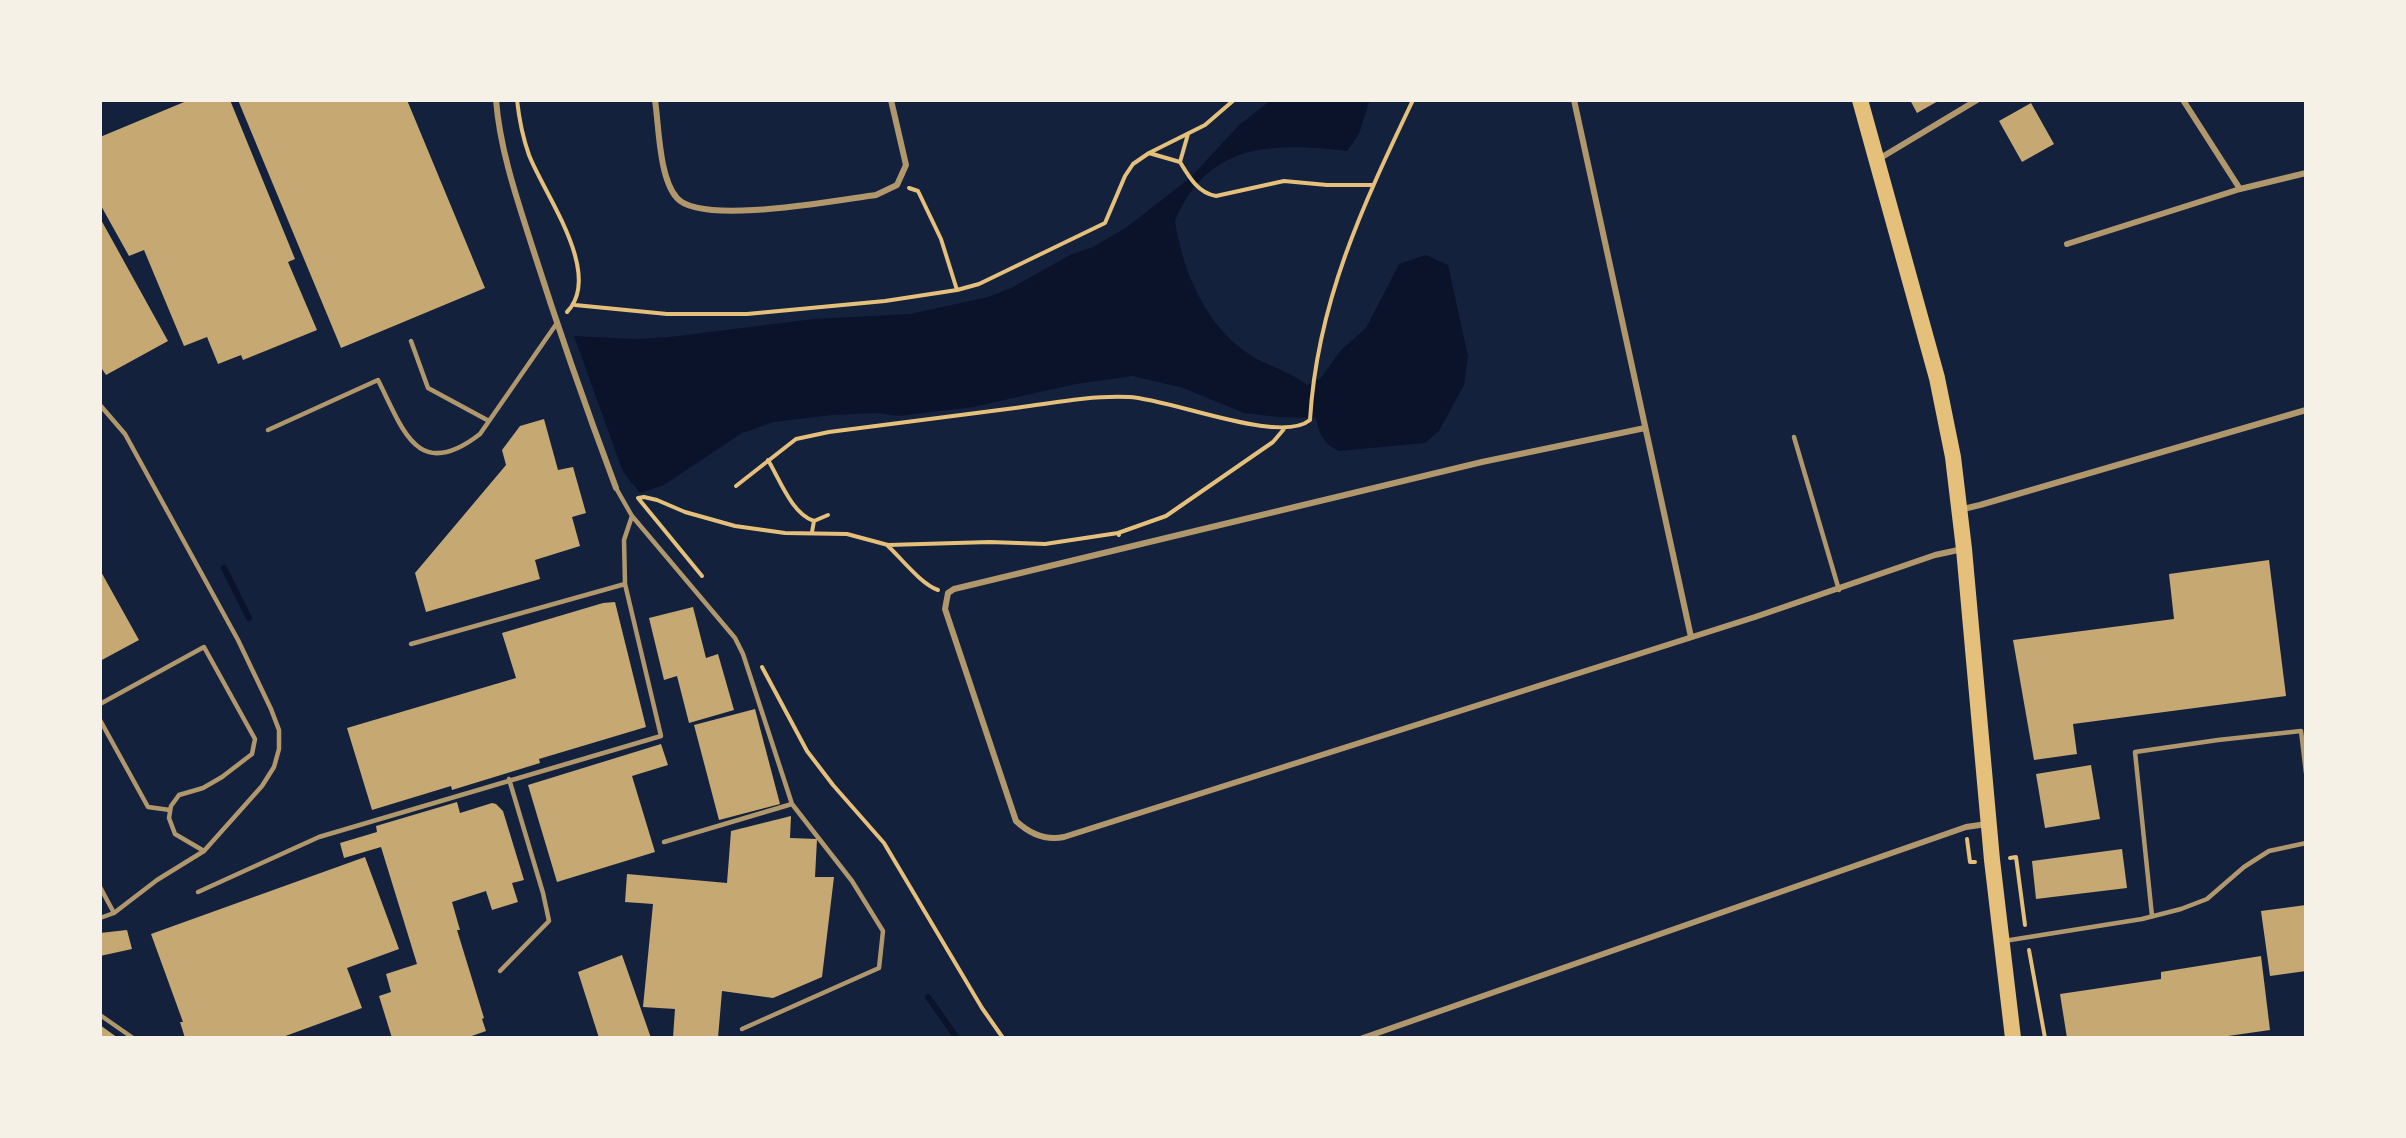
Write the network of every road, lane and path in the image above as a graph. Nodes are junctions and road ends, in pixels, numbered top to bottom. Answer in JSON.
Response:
{"nodes":[{"id":1,"x":496,"y":100,"type":"edge"},
{"id":2,"x":517,"y":100,"type":"edge"},
{"id":3,"x":655,"y":100,"type":"edge"},
{"id":4,"x":891,"y":100,"type":"edge"},
{"id":5,"x":1234,"y":100,"type":"edge"},
{"id":6,"x":1413,"y":100,"type":"edge"},
{"id":7,"x":1574,"y":100,"type":"edge"},
{"id":8,"x":1860,"y":100,"type":"edge"},
{"id":9,"x":1977,"y":100,"type":"edge"},
{"id":10,"x":2183,"y":100,"type":"edge"},
{"id":11,"x":1188,"y":134,"type":"junction"},
{"id":12,"x":1149,"y":153,"type":"junction"},
{"id":13,"x":1876,"y":161,"type":"junction"},
{"id":14,"x":1180,"y":162,"type":"junction"},
{"id":15,"x":2306,"y":173,"type":"edge"},
{"id":16,"x":897,"y":185,"type":"junction"},
{"id":17,"x":1373,"y":186,"type":"junction"},
{"id":18,"x":2240,"y":189,"type":"junction"},
{"id":19,"x":2067,"y":244,"type":"dead end"},
{"id":20,"x":957,"y":290,"type":"junction"},
{"id":21,"x":575,"y":304,"type":"junction"},
{"id":22,"x":557,"y":323,"type":"junction"},
{"id":23,"x":411,"y":341,"type":"dead end"},
{"id":24,"x":100,"y":405,"type":"edge"},
{"id":25,"x":2306,"y":410,"type":"edge"},
{"id":26,"x":489,"y":421,"type":"junction"},
{"id":27,"x":1645,"y":428,"type":"junction"},
{"id":28,"x":1285,"y":429,"type":"junction"},
{"id":29,"x":268,"y":430,"type":"dead end"},
{"id":30,"x":1794,"y":437,"type":"dead end"},
{"id":31,"x":768,"y":460,"type":"junction"},
{"id":32,"x":736,"y":486,"type":"dead end"},
{"id":33,"x":616,"y":488,"type":"junction"},
{"id":34,"x":638,"y":498,"type":"junction"},
{"id":35,"x":1959,"y":510,"type":"junction"},
{"id":36,"x":632,"y":516,"type":"junction"},
{"id":37,"x":828,"y":516,"type":"dead end"},
{"id":38,"x":814,"y":521,"type":"junction"},
{"id":39,"x":812,"y":532,"type":"junction"},
{"id":40,"x":1118,"y":533,"type":"junction"},
{"id":41,"x":888,"y":545,"type":"junction"},
{"id":42,"x":1121,"y":548,"type":"junction"},
{"id":43,"x":1964,"y":549,"type":"junction"},
{"id":44,"x":705,"y":581,"type":"dead end"},
{"id":45,"x":625,"y":584,"type":"junction"},
{"id":46,"x":1839,"y":590,"type":"junction"},
{"id":47,"x":948,"y":593,"type":"junction"},
{"id":48,"x":1691,"y":637,"type":"junction"},
{"id":49,"x":411,"y":644,"type":"dead end"},
{"id":50,"x":760,"y":663,"type":"dead end"},
{"id":51,"x":100,"y":704,"type":"edge"},
{"id":52,"x":100,"y":720,"type":"edge"},
{"id":53,"x":2303,"y":731,"type":"edge"},
{"id":54,"x":2306,"y":773,"type":"edge"},
{"id":55,"x":509,"y":779,"type":"junction"},
{"id":56,"x":792,"y":804,"type":"junction"},
{"id":57,"x":170,"y":810,"type":"junction"},
{"id":58,"x":1989,"y":824,"type":"junction"},
{"id":59,"x":1966,"y":827,"type":"junction"},
{"id":60,"x":664,"y":842,"type":"dead end"},
{"id":61,"x":2306,"y":843,"type":"edge"},
{"id":62,"x":204,"y":851,"type":"junction"},
{"id":63,"x":2009,"y":858,"type":"dead end"},
{"id":64,"x":1976,"y":862,"type":"dead end"},
{"id":65,"x":100,"y":887,"type":"edge"},
{"id":66,"x":198,"y":891,"type":"dead end"},
{"id":67,"x":114,"y":913,"type":"junction"},
{"id":68,"x":2152,"y":916,"type":"junction"},
{"id":69,"x":100,"y":918,"type":"edge"},
{"id":70,"x":2025,"y":925,"type":"dead end"},
{"id":71,"x":2001,"y":941,"type":"junction"},
{"id":72,"x":2029,"y":950,"type":"dead end"},
{"id":73,"x":500,"y":971,"type":"dead end"},
{"id":74,"x":100,"y":1015,"type":"edge"},
{"id":75,"x":742,"y":1029,"type":"dead end"},
{"id":76,"x":133,"y":1038,"type":"edge"},
{"id":77,"x":1003,"y":1038,"type":"edge"},
{"id":78,"x":1363,"y":1038,"type":"edge"},
{"id":79,"x":2013,"y":1038,"type":"edge"},
{"id":80,"x":2045,"y":1038,"type":"edge"}],
"edges":[{"from":1,"to":22,"type":"street"},
{"from":2,"to":21,"type":"path"},
{"from":3,"to":16,"type":"street"},
{"from":4,"to":16,"type":"street"},
{"from":5,"to":11,"type":"path"},
{"from":6,"to":17,"type":"path"},
{"from":7,"to":27,"type":"street"},
{"from":8,"to":13,"type":"highway"},
{"from":9,"to":13,"type":"street"},
{"from":10,"to":18,"type":"street"},
{"from":11,"to":12,"type":"path"},
{"from":11,"to":14,"type":"path"},
{"from":12,"to":14,"type":"path"},
{"from":12,"to":20,"type":"path"},
{"from":13,"to":35,"type":"highway"},
{"from":14,"to":17,"type":"path"},
{"from":15,"to":18,"type":"street"},
{"from":16,"to":20,"type":"path"},
{"from":17,"to":28,"type":"path"},
{"from":18,"to":19,"type":"street"},
{"from":20,"to":21,"type":"path"},
{"from":21,"to":22,"type":"path"},
{"from":22,"to":26,"type":"lane"},
{"from":22,"to":33,"type":"street"},
{"from":23,"to":26,"type":"lane"},
{"from":24,"to":62,"type":"lane"},
{"from":25,"to":35,"type":"street"},
{"from":26,"to":29,"type":"lane"},
{"from":27,"to":42,"type":"street"},
{"from":27,"to":48,"type":"street"},
{"from":28,"to":31,"type":"path"},
{"from":28,"to":40,"type":"path"},
{"from":30,"to":46,"type":"lane"},
{"from":31,"to":32,"type":"path"},
{"from":31,"to":38,"type":"path"},
{"from":33,"to":34,"type":"path"},
{"from":33,"to":36,"type":"lane"},
{"from":34,"to":39,"type":"path"},
{"from":34,"to":44,"type":"path"},
{"from":35,"to":43,"type":"highway"},
{"from":36,"to":45,"type":"lane"},
{"from":36,"to":56,"type":"lane"},
{"from":37,"to":38,"type":"path"},
{"from":38,"to":39,"type":"path"},
{"from":39,"to":41,"type":"path"},
{"from":40,"to":41,"type":"path"},
{"from":40,"to":42,"type":"path"},
{"from":41,"to":47,"type":"path"},
{"from":42,"to":47,"type":"street"},
{"from":43,"to":46,"type":"street"},
{"from":43,"to":58,"type":"highway"},
{"from":45,"to":49,"type":"lane"},
{"from":45,"to":55,"type":"lane"},
{"from":46,"to":48,"type":"street"},
{"from":47,"to":48,"type":"street"},
{"from":50,"to":77,"type":"path"},
{"from":51,"to":57,"type":"lane"},
{"from":52,"to":57,"type":"lane"},
{"from":53,"to":54,"type":"lane"},
{"from":53,"to":68,"type":"lane"},
{"from":55,"to":66,"type":"lane"},
{"from":55,"to":73,"type":"lane"},
{"from":56,"to":60,"type":"lane"},
{"from":56,"to":75,"type":"lane"},
{"from":57,"to":62,"type":"lane"},
{"from":58,"to":59,"type":"street"},
{"from":58,"to":71,"type":"highway"},
{"from":59,"to":64,"type":"path"},
{"from":59,"to":78,"type":"street"},
{"from":61,"to":68,"type":"lane"},
{"from":62,"to":67,"type":"lane"},
{"from":63,"to":70,"type":"path"},
{"from":65,"to":67,"type":"lane"},
{"from":67,"to":69,"type":"lane"},
{"from":68,"to":71,"type":"lane"},
{"from":71,"to":79,"type":"highway"},
{"from":72,"to":80,"type":"path"},
{"from":74,"to":76,"type":"lane"}]}
